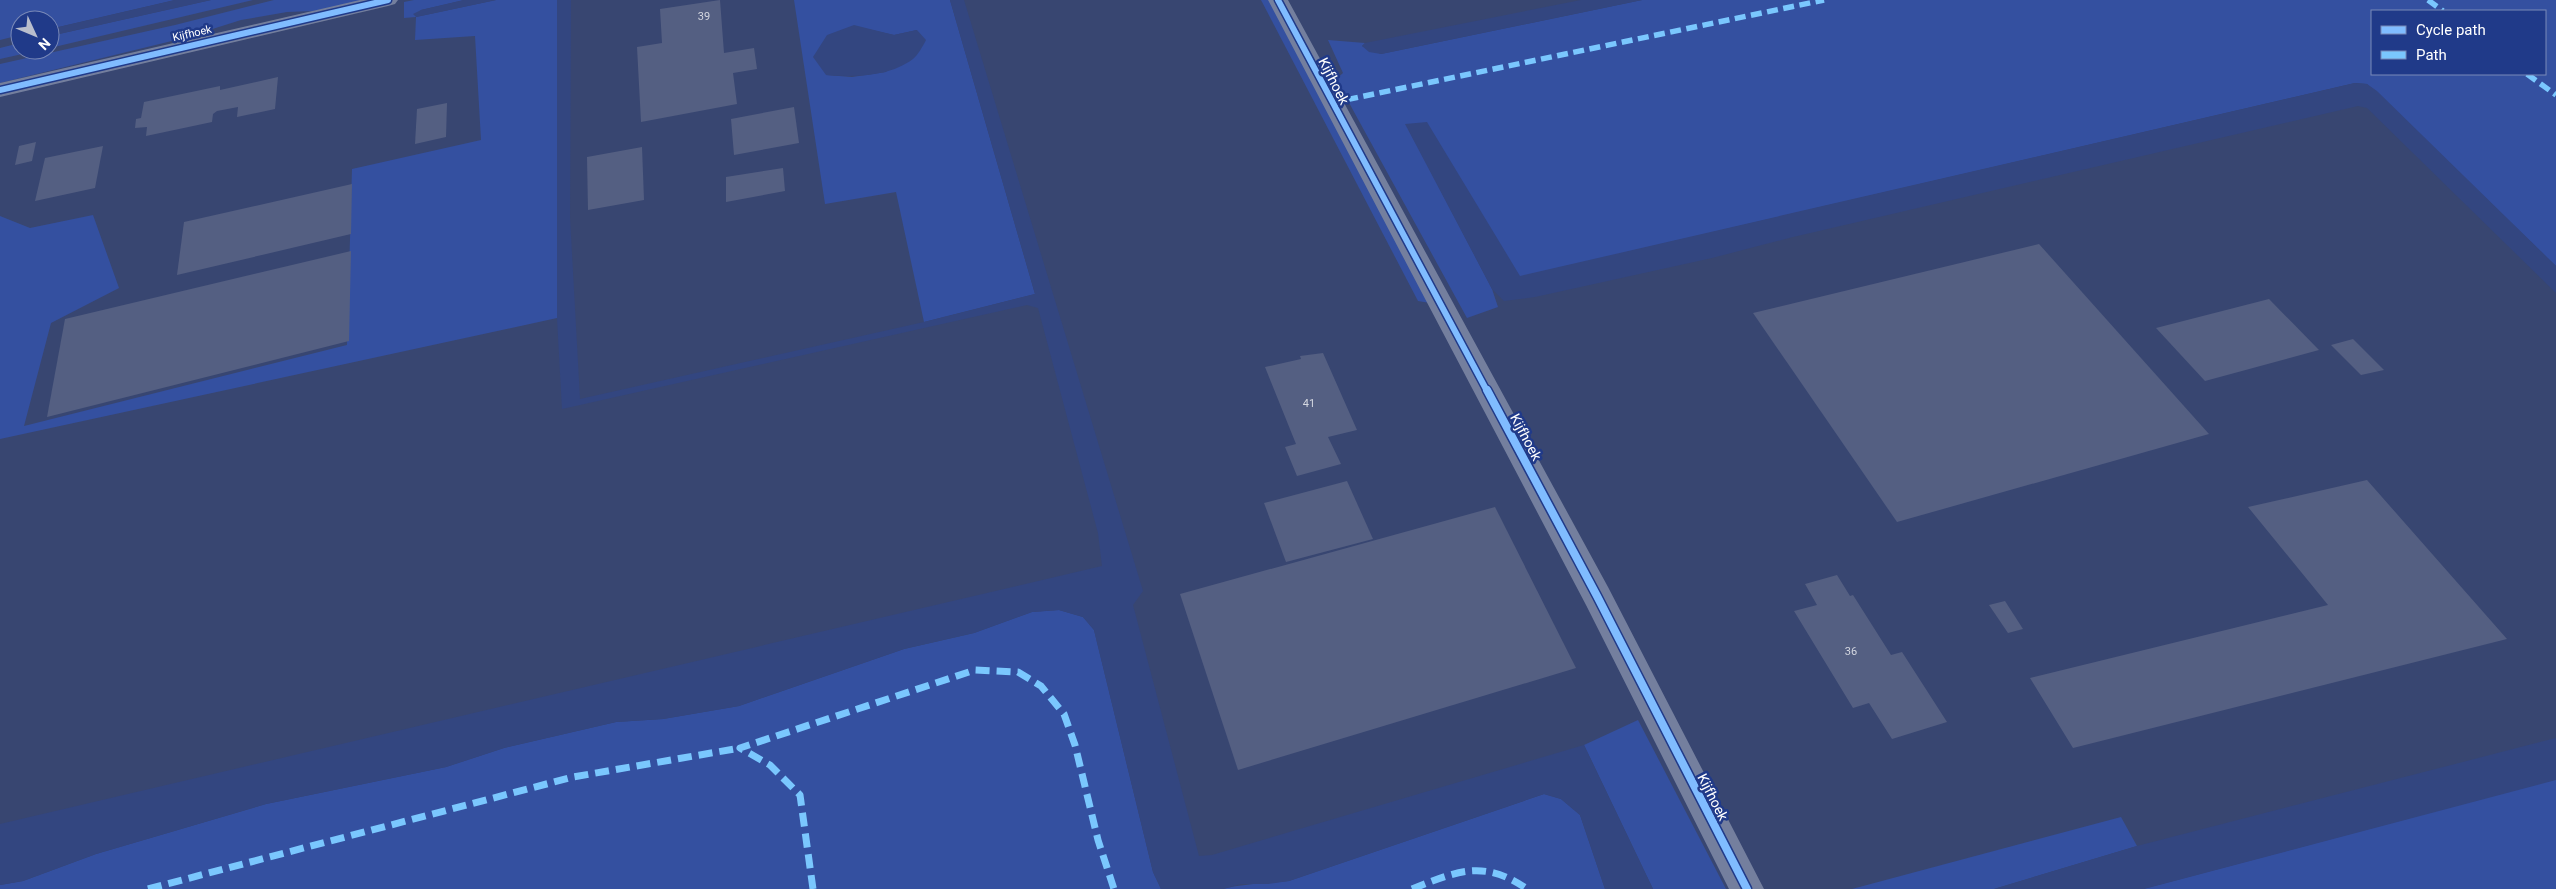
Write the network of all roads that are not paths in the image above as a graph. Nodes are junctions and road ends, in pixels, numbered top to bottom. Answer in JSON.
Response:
{"nodes":[{"id":1,"x":388,"y":0,"type":"edge"},
{"id":2,"x":1278,"y":0,"type":"edge"},
{"id":3,"x":0,"y":90,"type":"edge"},
{"id":4,"x":1747,"y":889,"type":"edge"}],
"edges":[{"from":1,"to":3,"type":"street","name":"Kijfhoek"},
{"from":2,"to":4,"type":"street","name":"Kijfhoek"}]}
